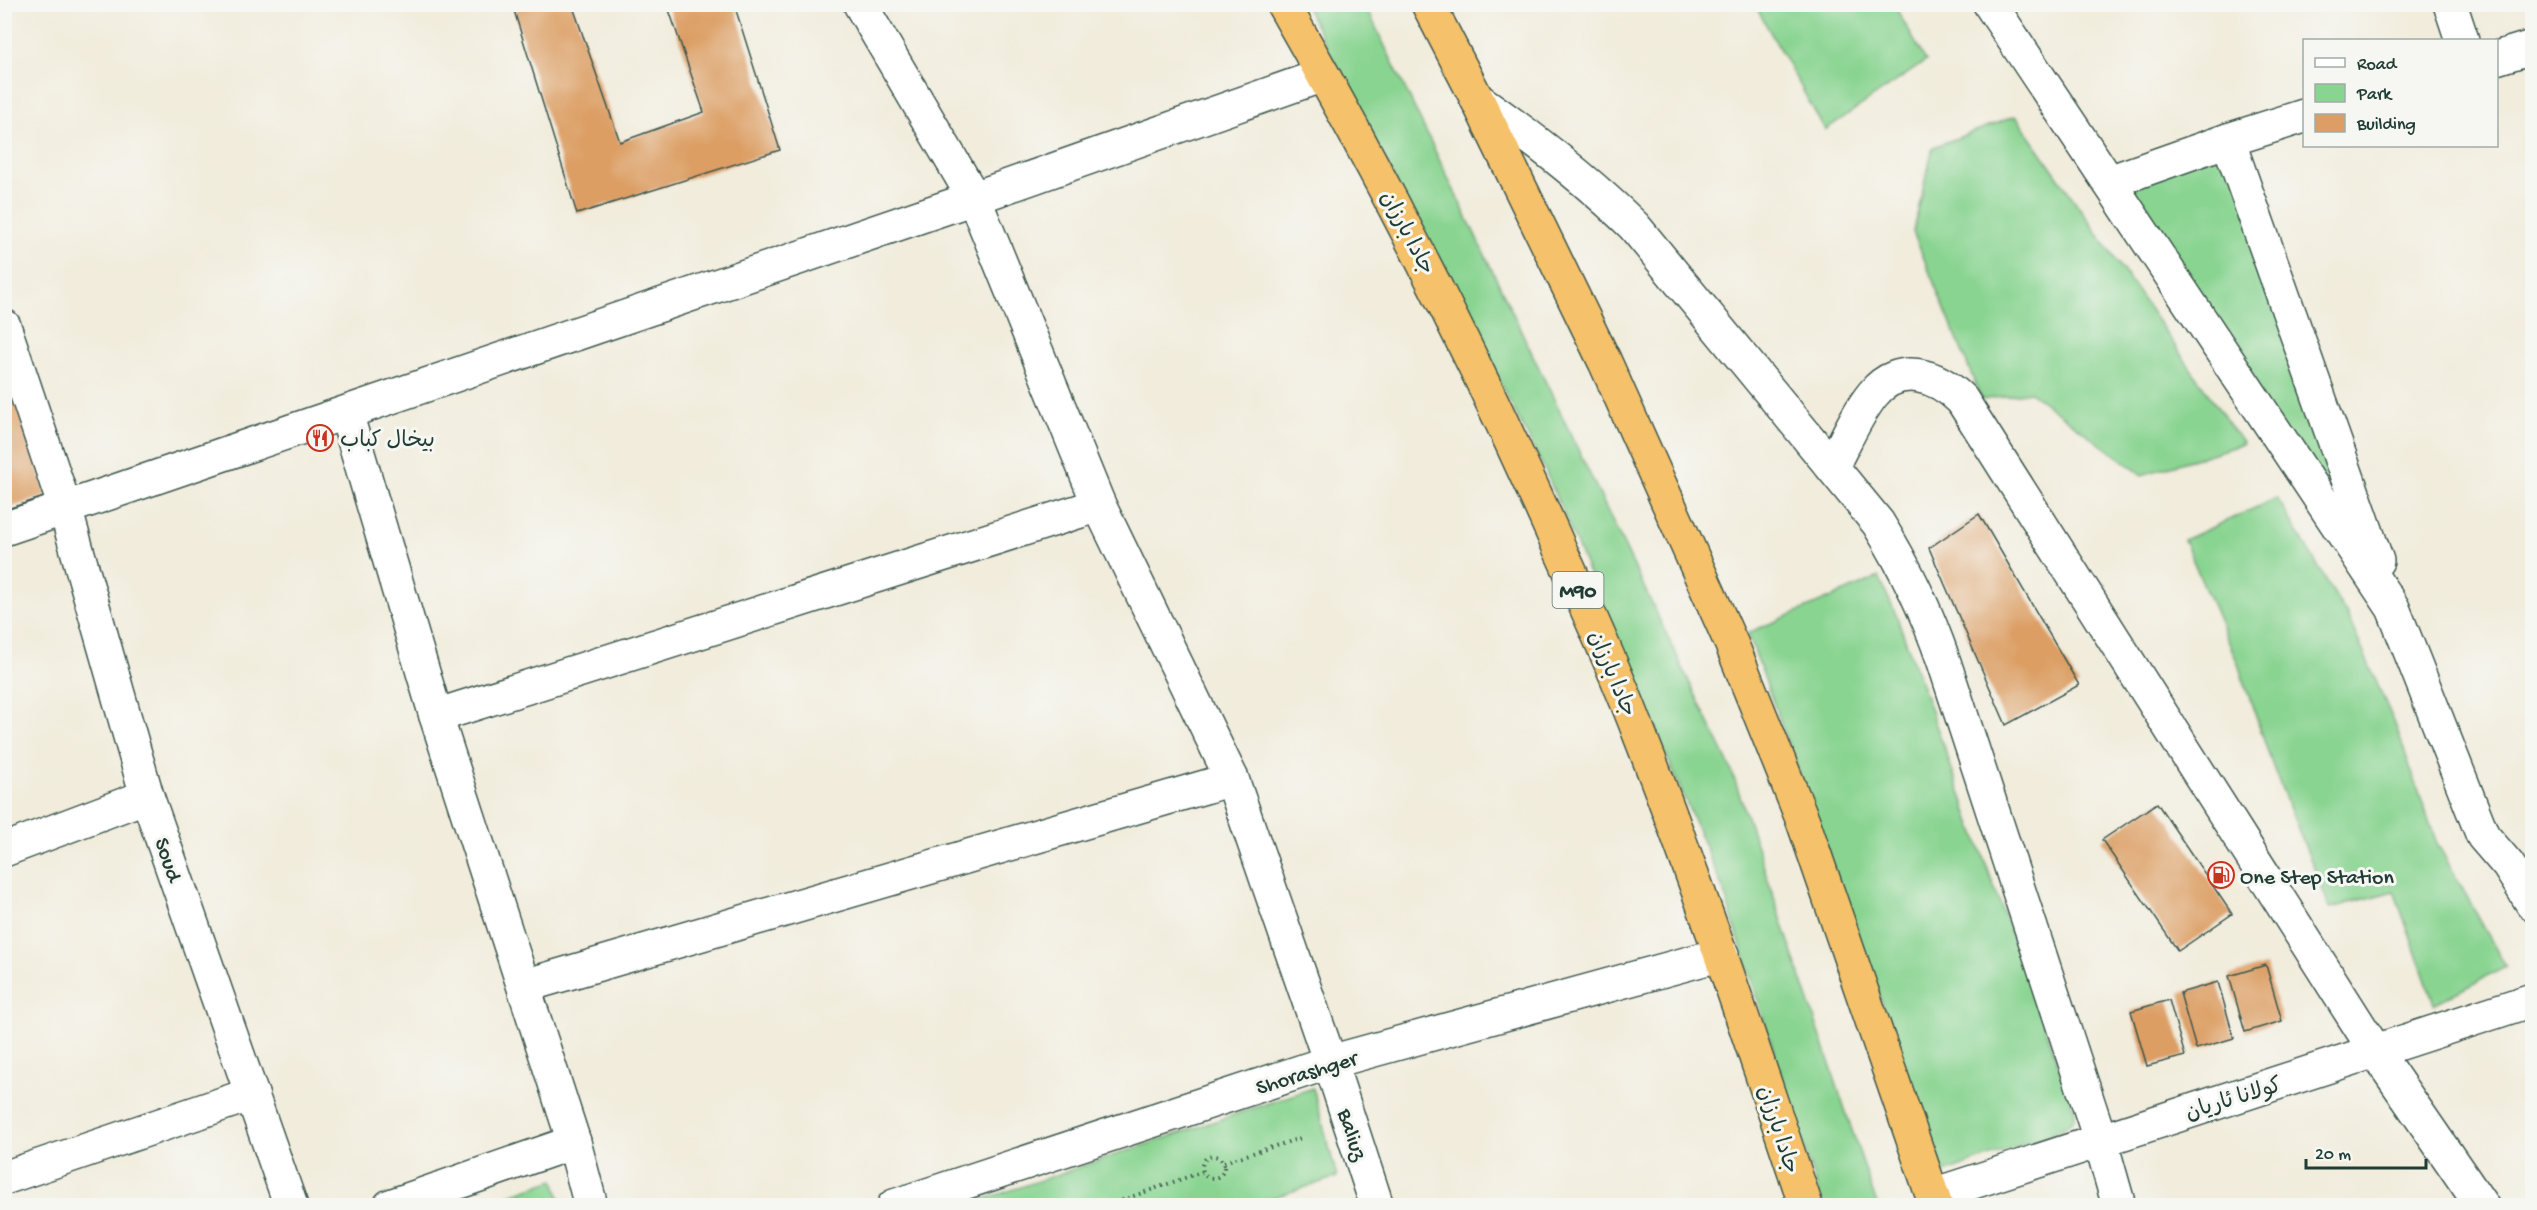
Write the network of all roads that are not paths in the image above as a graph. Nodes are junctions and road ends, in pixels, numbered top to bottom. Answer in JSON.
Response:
{"nodes":[{"id":1,"x":860,"y":4,"type":"edge"},
{"id":2,"x":1283,"y":4,"type":"edge"},
{"id":3,"x":1428,"y":4,"type":"edge"},
{"id":4,"x":1990,"y":4,"type":"edge"},
{"id":5,"x":2450,"y":4,"type":"edge"},
{"id":6,"x":2462,"y":39,"type":"edge"},
{"id":7,"x":2532,"y":47,"type":"edge"},
{"id":8,"x":2498,"y":57,"type":"edge"},
{"id":9,"x":1323,"y":75,"type":"junction"},
{"id":10,"x":1477,"y":99,"type":"junction"},
{"id":11,"x":2303,"y":116,"type":"edge"},
{"id":12,"x":2228,"y":140,"type":"junction"},
{"id":13,"x":2109,"y":182,"type":"junction"},
{"id":14,"x":974,"y":198,"type":"junction"},
{"id":15,"x":4,"y":326,"type":"edge"},
{"id":16,"x":346,"y":413,"type":"junction"},
{"id":17,"x":1832,"y":466,"type":"junction"},
{"id":18,"x":1099,"y":505,"type":"junction"},
{"id":19,"x":65,"y":508,"type":"junction"},
{"id":20,"x":4,"y":529,"type":"edge"},
{"id":21,"x":2393,"y":608,"type":"junction"},
{"id":22,"x":436,"y":716,"type":"junction"},
{"id":23,"x":1232,"y":779,"type":"junction"},
{"id":24,"x":147,"y":796,"type":"junction"},
{"id":25,"x":4,"y":850,"type":"edge"},
{"id":26,"x":2520,"y":860,"type":"edge"},
{"id":27,"x":2532,"y":903,"type":"edge"},
{"id":28,"x":1722,"y":954,"type":"junction"},
{"id":29,"x":524,"y":986,"type":"junction"},
{"id":30,"x":2532,"y":1000,"type":"edge"},
{"id":31,"x":2376,"y":1052,"type":"junction"},
{"id":32,"x":1330,"y":1062,"type":"junction"},
{"id":33,"x":252,"y":1094,"type":"junction"},
{"id":34,"x":2100,"y":1139,"type":"junction"},
{"id":35,"x":574,"y":1142,"type":"junction"},
{"id":36,"x":4,"y":1178,"type":"edge"},
{"id":37,"x":1935,"y":1200,"type":"edge"},
{"id":38,"x":1369,"y":1204,"type":"edge"},
{"id":39,"x":291,"y":1206,"type":"edge"},
{"id":40,"x":390,"y":1206,"type":"edge"},
{"id":41,"x":591,"y":1206,"type":"edge"},
{"id":42,"x":894,"y":1206,"type":"edge"},
{"id":43,"x":1806,"y":1206,"type":"edge"},
{"id":44,"x":2119,"y":1206,"type":"edge"},
{"id":45,"x":2482,"y":1206,"type":"edge"}],
"edges":[{"from":1,"to":14,"type":"street","name":"Baliuz"},
{"from":2,"to":9,"type":"highway","name":"جادا بارزان","number":"M90"},
{"from":3,"to":10,"type":"highway"},
{"from":4,"to":13,"type":"street"},
{"from":5,"to":6,"type":"street"},
{"from":7,"to":8,"type":"street"},
{"from":9,"to":14,"type":"street"},
{"from":9,"to":28,"type":"highway","name":"جادا بارزان","number":"M90"},
{"from":10,"to":17,"type":"street"},
{"from":10,"to":37,"type":"highway"},
{"from":11,"to":12,"type":"street"},
{"from":12,"to":13,"type":"street"},
{"from":12,"to":21,"type":"street"},
{"from":13,"to":21,"type":"street"},
{"from":14,"to":16,"type":"street"},
{"from":14,"to":18,"type":"street","name":"Baliuz"},
{"from":15,"to":19,"type":"street","name":"Soud"},
{"from":16,"to":19,"type":"street"},
{"from":16,"to":22,"type":"street"},
{"from":17,"to":31,"type":"street"},
{"from":17,"to":34,"type":"street"},
{"from":18,"to":22,"type":"street"},
{"from":18,"to":23,"type":"street","name":"Baliuz"},
{"from":19,"to":20,"type":"street"},
{"from":19,"to":24,"type":"street","name":"Soud"},
{"from":21,"to":26,"type":"street"},
{"from":22,"to":29,"type":"street"},
{"from":23,"to":29,"type":"street"},
{"from":23,"to":32,"type":"street","name":"Baliuz"},
{"from":24,"to":25,"type":"street"},
{"from":24,"to":33,"type":"street","name":"Soud"},
{"from":26,"to":27,"type":"street"},
{"from":28,"to":32,"type":"street","name":"Shorashger"},
{"from":28,"to":43,"type":"highway","name":"جادا بارزان","number":"M90"},
{"from":29,"to":35,"type":"street"},
{"from":30,"to":31,"type":"street","name":"كولانا ئاريان"},
{"from":31,"to":34,"type":"street","name":"كولانا ئاريان"},
{"from":31,"to":45,"type":"street"},
{"from":32,"to":38,"type":"street","name":"Baliuz"},
{"from":32,"to":42,"type":"street","name":"Shorashger"},
{"from":33,"to":36,"type":"street"},
{"from":33,"to":39,"type":"street","name":"Soud"},
{"from":34,"to":37,"type":"street","name":"كولانا ئاريان"},
{"from":34,"to":44,"type":"street"},
{"from":35,"to":40,"type":"street"},
{"from":35,"to":41,"type":"street"}]}
